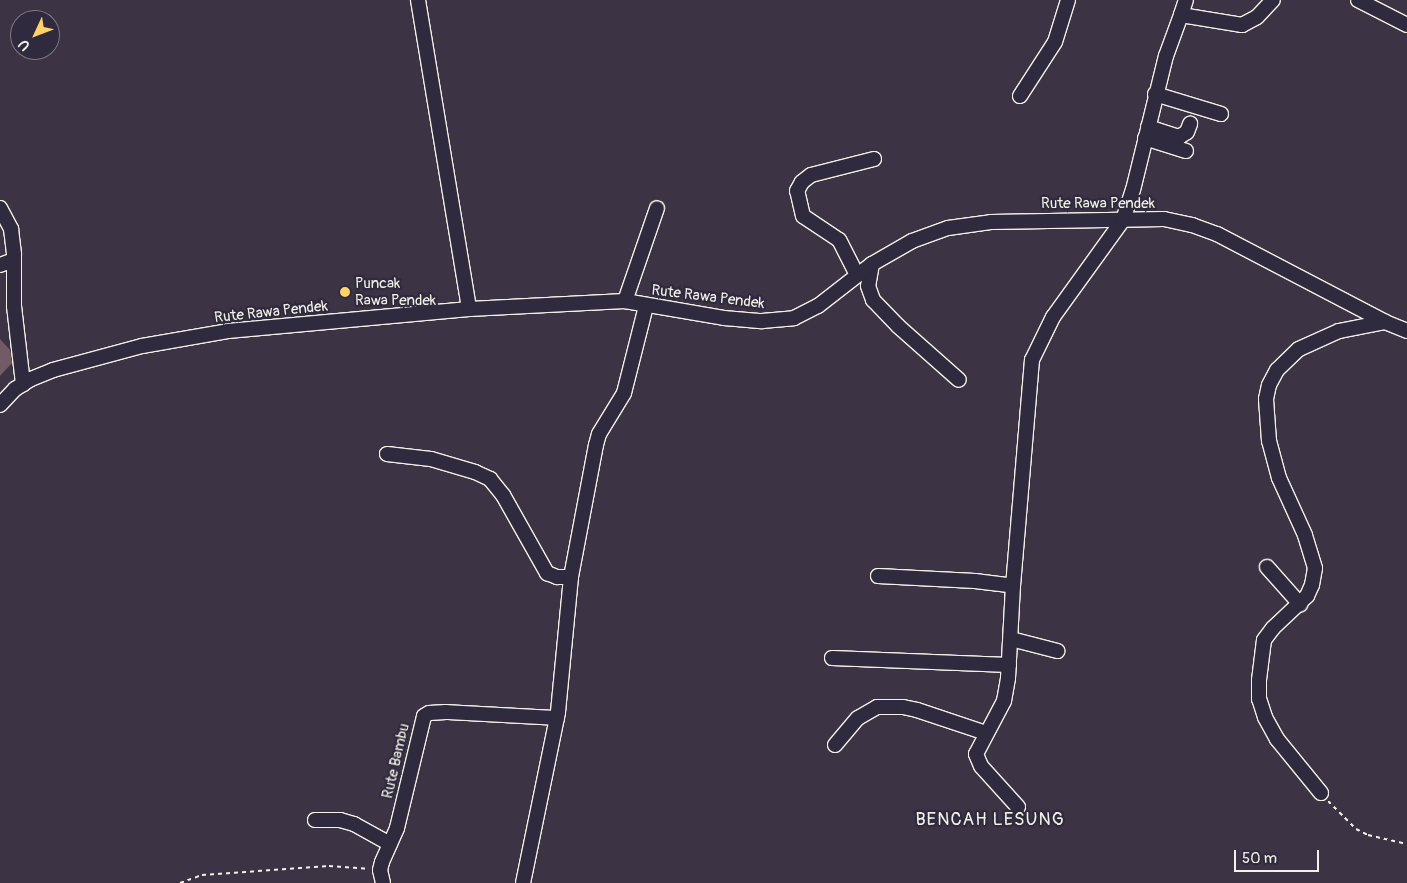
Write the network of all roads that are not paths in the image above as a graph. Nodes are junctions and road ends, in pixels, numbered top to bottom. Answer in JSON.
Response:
{"nodes":[{"id":1,"x":418,"y":0,"type":"edge"},
{"id":2,"x":1068,"y":0,"type":"edge"},
{"id":3,"x":1186,"y":0,"type":"edge"},
{"id":4,"x":1273,"y":0,"type":"edge"},
{"id":5,"x":1358,"y":0,"type":"edge"},
{"id":6,"x":1181,"y":15,"type":"junction"},
{"id":7,"x":1407,"y":24,"type":"edge"},
{"id":8,"x":1155,"y":94,"type":"junction"},
{"id":9,"x":1020,"y":96,"type":"dead end"},
{"id":10,"x":1221,"y":114,"type":"dead end"},
{"id":11,"x":1190,"y":124,"type":"dead end"},
{"id":12,"x":1147,"y":133,"type":"junction"},
{"id":13,"x":1186,"y":151,"type":"dead end"},
{"id":14,"x":874,"y":158,"type":"dead end"},
{"id":15,"x":0,"y":208,"type":"edge"},
{"id":16,"x":657,"y":208,"type":"dead end"},
{"id":17,"x":1122,"y":220,"type":"junction"},
{"id":18,"x":14,"y":260,"type":"junction"},
{"id":19,"x":872,"y":264,"type":"junction"},
{"id":20,"x":0,"y":266,"type":"edge"},
{"id":21,"x":857,"y":275,"type":"junction"},
{"id":22,"x":625,"y":301,"type":"junction"},
{"id":23,"x":646,"y":306,"type":"junction"},
{"id":24,"x":469,"y":309,"type":"junction"},
{"id":25,"x":1385,"y":322,"type":"junction"},
{"id":26,"x":1407,"y":331,"type":"edge"},
{"id":27,"x":959,"y":380,"type":"dead end"},
{"id":28,"x":23,"y":384,"type":"junction"},
{"id":29,"x":0,"y":405,"type":"edge"},
{"id":30,"x":387,"y":454,"type":"dead end"},
{"id":31,"x":1267,"y":567,"type":"dead end"},
{"id":32,"x":878,"y":576,"type":"dead end"},
{"id":33,"x":571,"y":577,"type":"junction"},
{"id":34,"x":1013,"y":586,"type":"junction"},
{"id":35,"x":1300,"y":604,"type":"junction"},
{"id":36,"x":1011,"y":639,"type":"junction"},
{"id":37,"x":1057,"y":651,"type":"dead end"},
{"id":38,"x":832,"y":658,"type":"dead end"},
{"id":39,"x":1009,"y":665,"type":"junction"},
{"id":40,"x":557,"y":715,"type":"junction"},
{"id":41,"x":986,"y":733,"type":"junction"},
{"id":42,"x":835,"y":745,"type":"dead end"},
{"id":43,"x":1321,"y":793,"type":"road end"},
{"id":44,"x":1018,"y":807,"type":"dead end"},
{"id":45,"x":315,"y":820,"type":"dead end"},
{"id":46,"x":390,"y":844,"type":"junction"},
{"id":47,"x":382,"y":876,"type":"edge"},
{"id":48,"x":523,"y":883,"type":"edge"}],
"edges":[{"from":1,"to":24,"type":"street"},
{"from":2,"to":9,"type":"street"},
{"from":3,"to":6,"type":"street"},
{"from":4,"to":6,"type":"street"},
{"from":5,"to":7,"type":"street"},
{"from":6,"to":8,"type":"street"},
{"from":8,"to":10,"type":"street"},
{"from":8,"to":12,"type":"street"},
{"from":11,"to":12,"type":"street"},
{"from":12,"to":13,"type":"street"},
{"from":12,"to":17,"type":"street"},
{"from":14,"to":21,"type":"street"},
{"from":15,"to":18,"type":"street"},
{"from":16,"to":22,"type":"street"},
{"from":17,"to":19,"type":"street","name":"Rute Rawa Pendek"},
{"from":17,"to":25,"type":"street","name":"Rute Rawa Pendek"},
{"from":17,"to":34,"type":"street"},
{"from":18,"to":20,"type":"street"},
{"from":18,"to":28,"type":"street"},
{"from":19,"to":21,"type":"street","name":"Rute Rawa Pendek"},
{"from":19,"to":27,"type":"street"},
{"from":21,"to":23,"type":"street","name":"Rute Rawa Pendek"},
{"from":22,"to":23,"type":"street","name":"Rute Rawa Pendek"},
{"from":22,"to":24,"type":"street","name":"Rute Rawa Pendek"},
{"from":23,"to":33,"type":"street"},
{"from":24,"to":28,"type":"street","name":"Rute Rawa Pendek"},
{"from":25,"to":26,"type":"street","name":"Rute Rawa Pendek"},
{"from":25,"to":35,"type":"street"},
{"from":28,"to":29,"type":"street","name":"Rute Rawa Pendek"},
{"from":30,"to":33,"type":"street"},
{"from":31,"to":35,"type":"street"},
{"from":32,"to":34,"type":"street"},
{"from":33,"to":40,"type":"street"},
{"from":34,"to":36,"type":"street"},
{"from":35,"to":43,"type":"street"},
{"from":36,"to":37,"type":"street"},
{"from":36,"to":39,"type":"street"},
{"from":38,"to":39,"type":"street"},
{"from":39,"to":41,"type":"street"},
{"from":40,"to":46,"type":"street","name":"Rute Bambu"},
{"from":40,"to":48,"type":"street"},
{"from":41,"to":42,"type":"street"},
{"from":41,"to":44,"type":"street"},
{"from":45,"to":46,"type":"street"},
{"from":46,"to":47,"type":"street","name":"Rute Bambu"}]}
